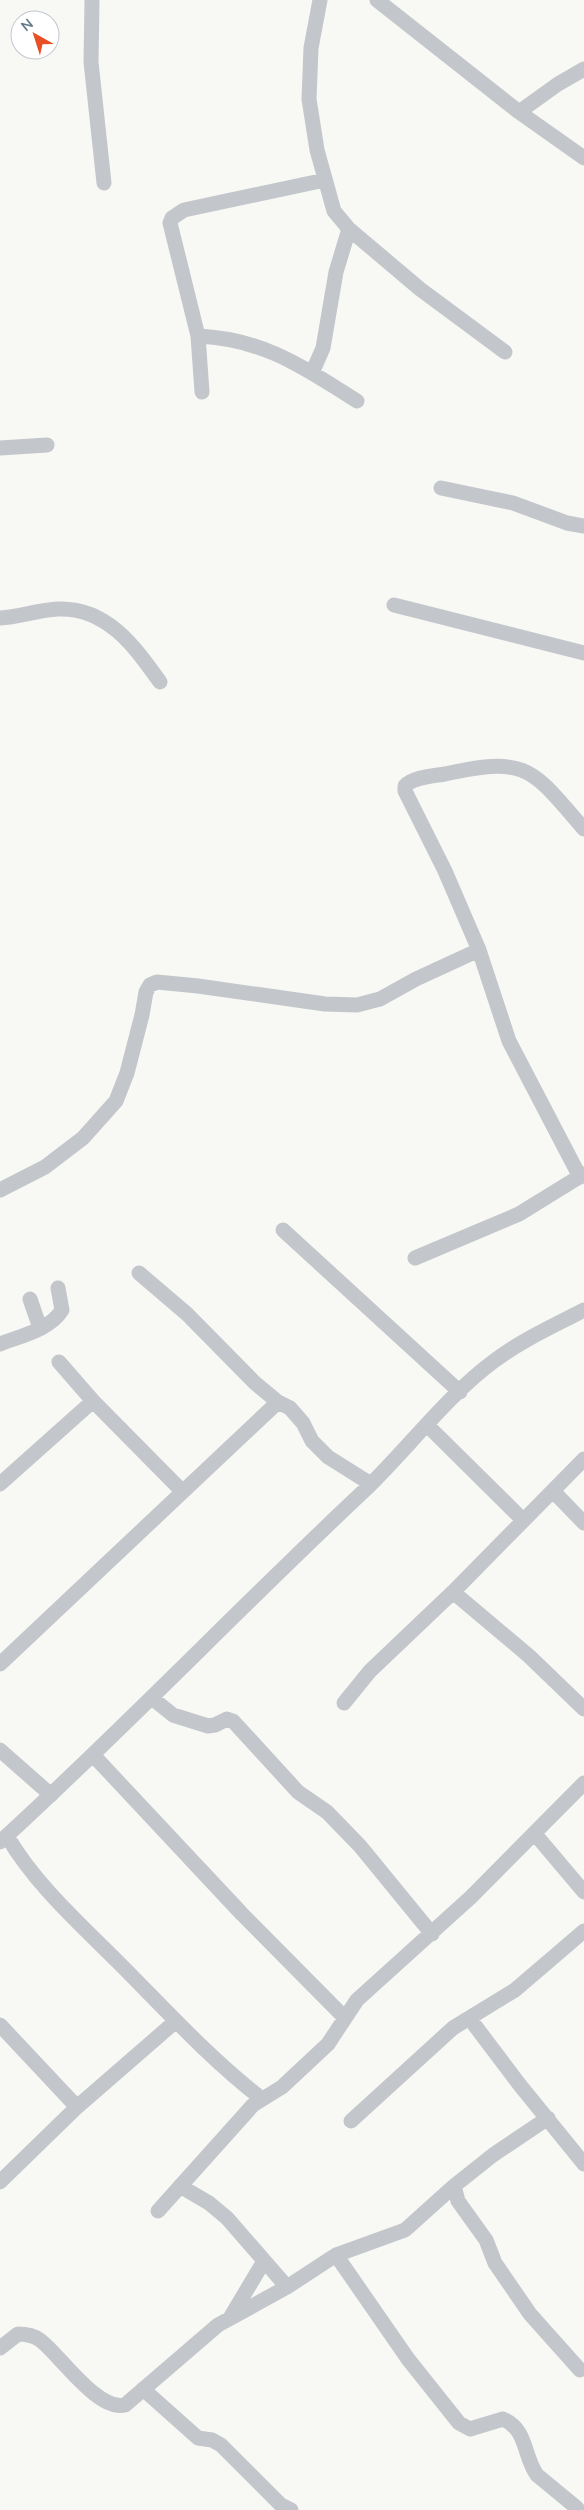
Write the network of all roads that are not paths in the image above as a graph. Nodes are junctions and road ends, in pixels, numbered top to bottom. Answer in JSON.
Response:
{"nodes":[{"id":1,"x":92,"y":0,"type":"edge"},
{"id":2,"x":320,"y":0,"type":"edge"},
{"id":3,"x":377,"y":0,"type":"edge"},
{"id":4,"x":584,"y":69,"type":"edge"},
{"id":5,"x":519,"y":112,"type":"junction"},
{"id":6,"x":584,"y":158,"type":"edge"},
{"id":7,"x":325,"y":180,"type":"junction"},
{"id":8,"x":104,"y":183,"type":"dead end"},
{"id":9,"x":349,"y":228,"type":"junction"},
{"id":10,"x":198,"y":336,"type":"junction"},
{"id":11,"x":505,"y":352,"type":"dead end"},
{"id":12,"x":312,"y":372,"type":"junction"},
{"id":13,"x":202,"y":392,"type":"dead end"},
{"id":14,"x":357,"y":401,"type":"dead end"},
{"id":15,"x":47,"y":445,"type":"dead end"},
{"id":16,"x":0,"y":448,"type":"edge"},
{"id":17,"x":441,"y":488,"type":"dead end"},
{"id":18,"x":584,"y":526,"type":"edge"},
{"id":19,"x":394,"y":605,"type":"dead end"},
{"id":20,"x":0,"y":618,"type":"edge"},
{"id":21,"x":584,"y":653,"type":"edge"},
{"id":22,"x":160,"y":682,"type":"dead end"},
{"id":23,"x":584,"y":829,"type":"edge"},
{"id":24,"x":479,"y":950,"type":"junction"},
{"id":25,"x":582,"y":1175,"type":"edge"},
{"id":26,"x":0,"y":1190,"type":"edge"},
{"id":27,"x":283,"y":1230,"type":"dead end"},
{"id":28,"x":415,"y":1258,"type":"dead end"},
{"id":29,"x":139,"y":1273,"type":"dead end"},
{"id":30,"x":58,"y":1288,"type":"dead end"},
{"id":31,"x":30,"y":1299,"type":"dead end"},
{"id":32,"x":584,"y":1310,"type":"edge"},
{"id":33,"x":40,"y":1328,"type":"junction"},
{"id":34,"x":0,"y":1344,"type":"edge"},
{"id":35,"x":59,"y":1362,"type":"dead end"},
{"id":36,"x":460,"y":1392,"type":"junction"},
{"id":37,"x":93,"y":1401,"type":"junction"},
{"id":38,"x":278,"y":1402,"type":"junction"},
{"id":39,"x":428,"y":1426,"type":"junction"},
{"id":40,"x":584,"y":1458,"type":"edge"},
{"id":41,"x":0,"y":1484,"type":"edge"},
{"id":42,"x":371,"y":1484,"type":"junction"},
{"id":43,"x":182,"y":1490,"type":"junction"},
{"id":44,"x":552,"y":1492,"type":"junction"},
{"id":45,"x":522,"y":1519,"type":"junction"},
{"id":46,"x":584,"y":1523,"type":"edge"},
{"id":47,"x":453,"y":1592,"type":"junction"},
{"id":48,"x":0,"y":1664,"type":"edge"},
{"id":49,"x":152,"y":1698,"type":"junction"},
{"id":50,"x":344,"y":1703,"type":"dead end"},
{"id":51,"x":584,"y":1709,"type":"edge"},
{"id":52,"x":0,"y":1750,"type":"edge"},
{"id":53,"x":94,"y":1756,"type":"junction"},
{"id":54,"x":584,"y":1783,"type":"edge"},
{"id":55,"x":51,"y":1795,"type":"junction"},
{"id":56,"x":535,"y":1834,"type":"junction"},
{"id":57,"x":3,"y":1839,"type":"edge"},
{"id":58,"x":584,"y":1892,"type":"edge"},
{"id":59,"x":584,"y":1930,"type":"edge"},
{"id":60,"x":432,"y":1934,"type":"junction"},
{"id":61,"x":345,"y":2018,"type":"junction"},
{"id":62,"x":470,"y":2019,"type":"junction"},
{"id":63,"x":176,"y":2021,"type":"junction"},
{"id":64,"x":0,"y":2025,"type":"edge"},
{"id":65,"x":262,"y":2099,"type":"junction"},
{"id":66,"x":77,"y":2107,"type":"junction"},
{"id":67,"x":548,"y":2118,"type":"junction"},
{"id":68,"x":352,"y":2121,"type":"dead end"},
{"id":69,"x":584,"y":2164,"type":"edge"},
{"id":70,"x":0,"y":2182,"type":"edge"},
{"id":71,"x":180,"y":2186,"type":"junction"},
{"id":72,"x":454,"y":2186,"type":"junction"},
{"id":73,"x":158,"y":2211,"type":"dead end"},
{"id":74,"x":336,"y":2255,"type":"junction"},
{"id":75,"x":264,"y":2261,"type":"junction"},
{"id":76,"x":287,"y":2287,"type":"junction"},
{"id":77,"x":230,"y":2318,"type":"junction"},
{"id":78,"x":0,"y":2348,"type":"edge"},
{"id":79,"x":580,"y":2370,"type":"dead end"},
{"id":80,"x":143,"y":2389,"type":"junction"},
{"id":81,"x":578,"y":2507,"type":"edge"},
{"id":82,"x":291,"y":2510,"type":"edge"}],
"edges":[{"from":1,"to":8,"type":"street"},
{"from":2,"to":7,"type":"street"},
{"from":3,"to":5,"type":"street"},
{"from":4,"to":5,"type":"street"},
{"from":5,"to":6,"type":"street"},
{"from":7,"to":9,"type":"street"},
{"from":7,"to":10,"type":"street"},
{"from":9,"to":11,"type":"street"},
{"from":9,"to":12,"type":"street"},
{"from":10,"to":12,"type":"street"},
{"from":10,"to":13,"type":"street"},
{"from":12,"to":14,"type":"street"},
{"from":15,"to":16,"type":"street"},
{"from":17,"to":18,"type":"street"},
{"from":19,"to":21,"type":"street"},
{"from":20,"to":22,"type":"street"},
{"from":23,"to":24,"type":"street"},
{"from":24,"to":25,"type":"street"},
{"from":24,"to":26,"type":"street"},
{"from":25,"to":28,"type":"street"},
{"from":27,"to":36,"type":"street"},
{"from":29,"to":38,"type":"street"},
{"from":30,"to":33,"type":"street"},
{"from":31,"to":33,"type":"street"},
{"from":32,"to":36,"type":"street"},
{"from":33,"to":34,"type":"street"},
{"from":35,"to":37,"type":"street"},
{"from":36,"to":39,"type":"street"},
{"from":37,"to":41,"type":"street"},
{"from":37,"to":43,"type":"street"},
{"from":38,"to":42,"type":"street"},
{"from":38,"to":43,"type":"street"},
{"from":39,"to":42,"type":"street"},
{"from":39,"to":45,"type":"street"},
{"from":40,"to":44,"type":"street"},
{"from":42,"to":49,"type":"street"},
{"from":43,"to":48,"type":"street"},
{"from":44,"to":45,"type":"street"},
{"from":44,"to":46,"type":"street"},
{"from":45,"to":47,"type":"street"},
{"from":47,"to":50,"type":"street"},
{"from":47,"to":51,"type":"street"},
{"from":49,"to":53,"type":"street"},
{"from":49,"to":60,"type":"street"},
{"from":52,"to":55,"type":"street"},
{"from":53,"to":55,"type":"street"},
{"from":53,"to":61,"type":"street"},
{"from":54,"to":56,"type":"street"},
{"from":55,"to":57,"type":"street"},
{"from":56,"to":58,"type":"street"},
{"from":56,"to":60,"type":"street"},
{"from":57,"to":63,"type":"street"},
{"from":59,"to":62,"type":"street"},
{"from":60,"to":61,"type":"street"},
{"from":61,"to":65,"type":"street"},
{"from":62,"to":67,"type":"street"},
{"from":62,"to":68,"type":"street"},
{"from":63,"to":65,"type":"street"},
{"from":63,"to":66,"type":"street"},
{"from":64,"to":66,"type":"street"},
{"from":65,"to":71,"type":"street"},
{"from":66,"to":70,"type":"street"},
{"from":67,"to":69,"type":"street"},
{"from":67,"to":72,"type":"street"},
{"from":71,"to":73,"type":"street"},
{"from":71,"to":75,"type":"street"},
{"from":72,"to":74,"type":"street"},
{"from":72,"to":79,"type":"street"},
{"from":74,"to":76,"type":"street"},
{"from":74,"to":81,"type":"street"},
{"from":75,"to":76,"type":"street"},
{"from":75,"to":77,"type":"street"},
{"from":76,"to":77,"type":"street"},
{"from":77,"to":80,"type":"street"},
{"from":78,"to":80,"type":"street"},
{"from":80,"to":82,"type":"street"}]}
